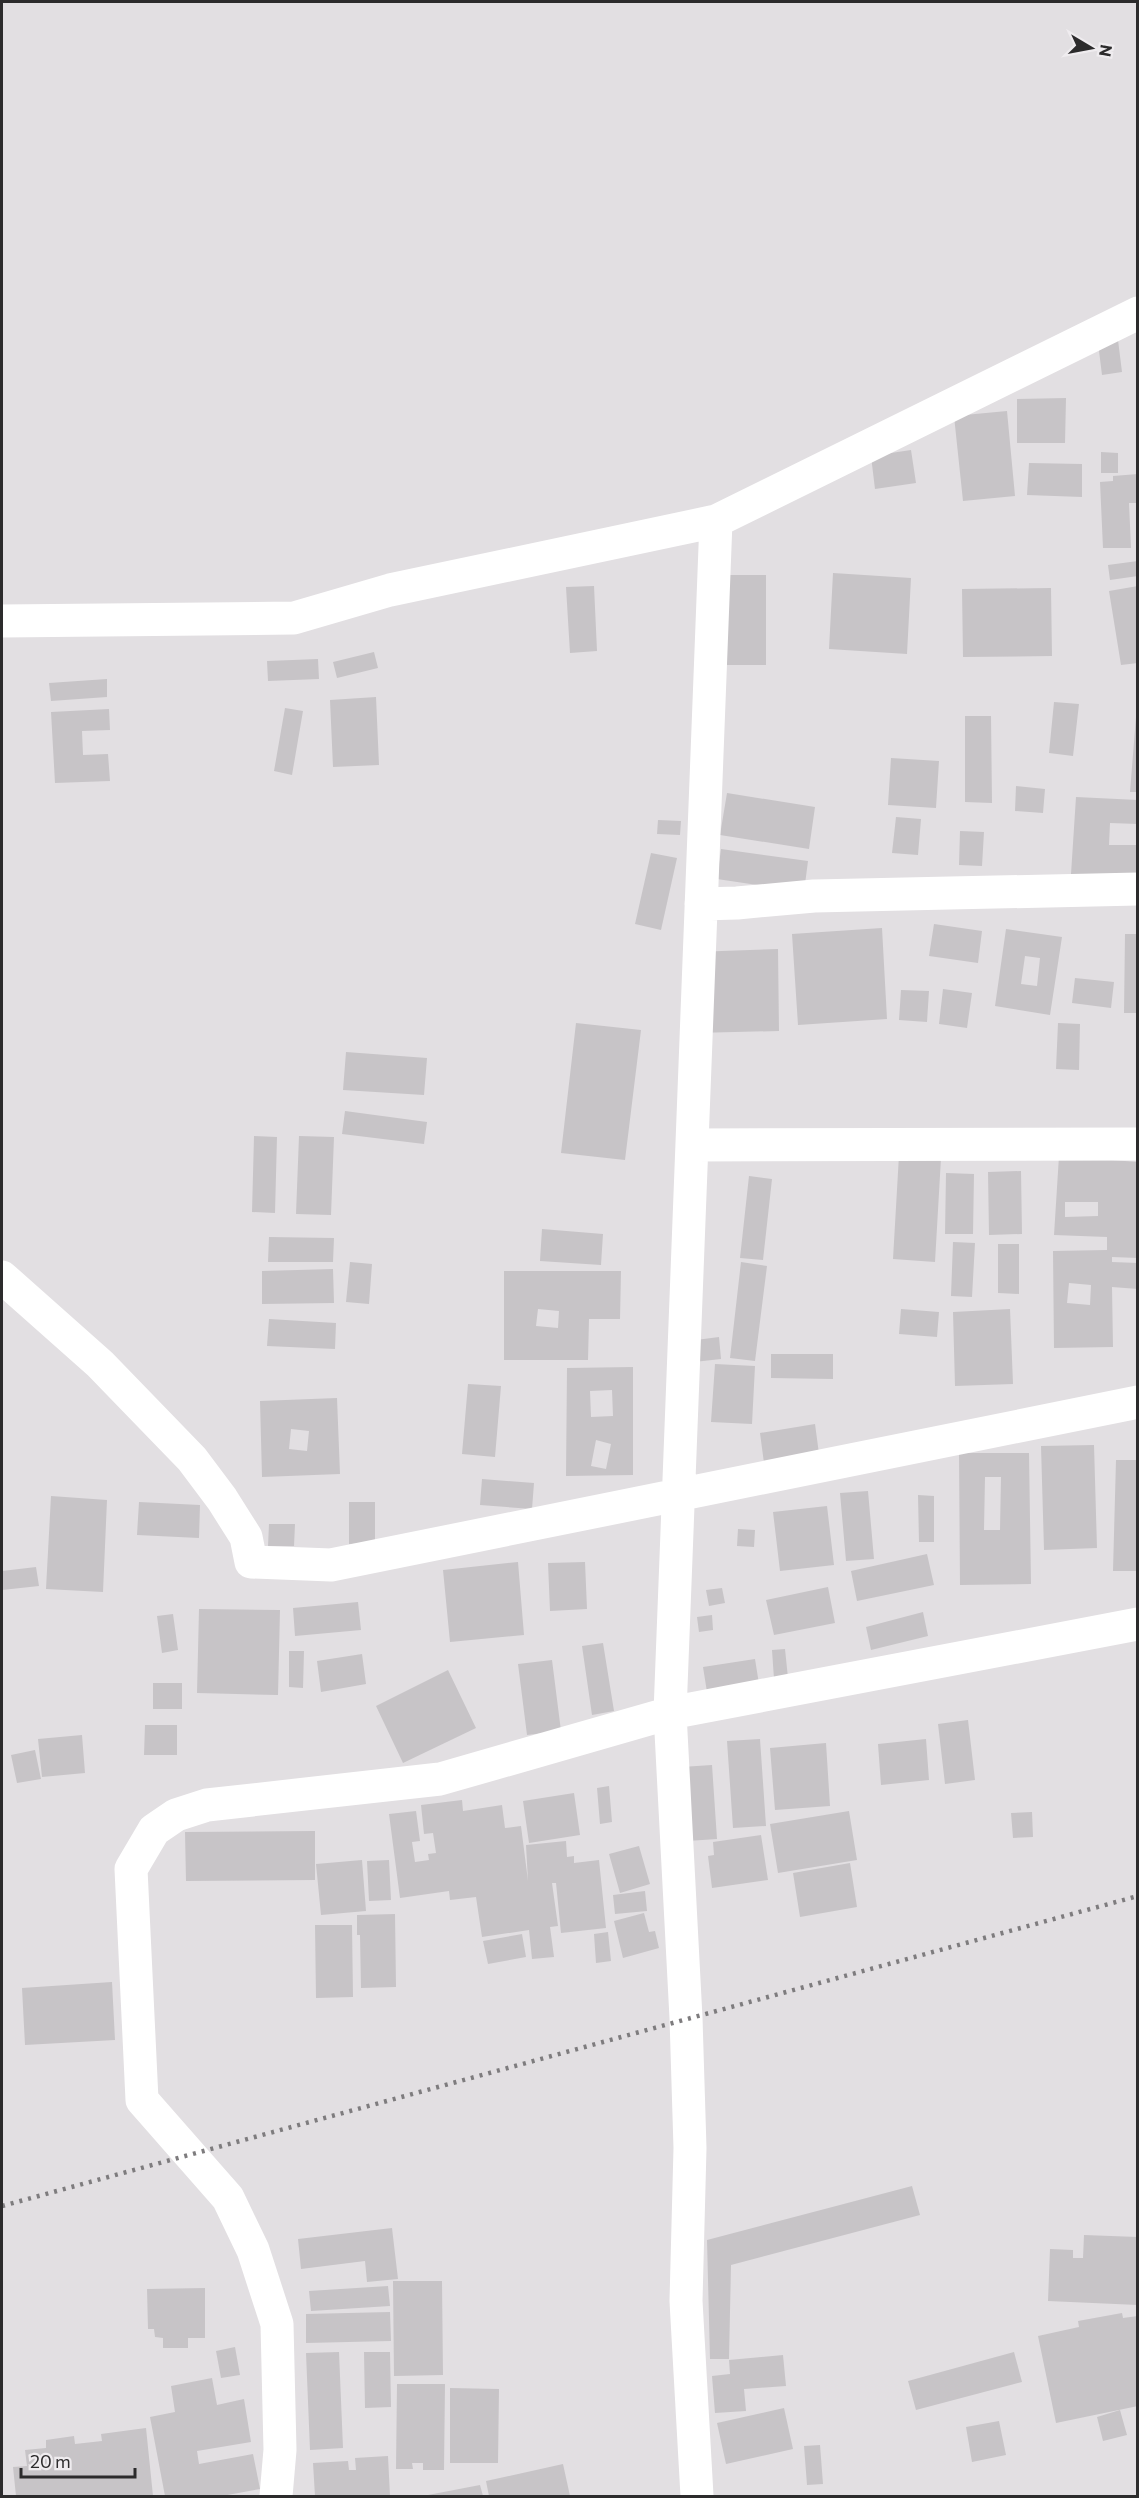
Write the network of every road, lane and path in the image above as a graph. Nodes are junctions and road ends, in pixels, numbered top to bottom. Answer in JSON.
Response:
{"nodes":[{"id":1,"x":1137,"y":313,"type":"edge"},
{"id":2,"x":716,"y":521,"type":"junction"},
{"id":3,"x":2,"y":621,"type":"edge"},
{"id":4,"x":1137,"y":889,"type":"edge"},
{"id":5,"x":701,"y":904,"type":"junction"},
{"id":6,"x":1137,"y":1144,"type":"edge"},
{"id":7,"x":692,"y":1145,"type":"junction"},
{"id":8,"x":2,"y":1276,"type":"edge"},
{"id":9,"x":1137,"y":1402,"type":"edge"},
{"id":10,"x":679,"y":1493,"type":"junction"},
{"id":11,"x":1137,"y":1624,"type":"edge"},
{"id":12,"x":670,"y":1713,"type":"junction"},
{"id":13,"x":276,"y":2496,"type":"edge"},
{"id":14,"x":697,"y":2496,"type":"edge"}],
"edges":[{"from":1,"to":2,"type":"street"},
{"from":2,"to":3,"type":"street"},
{"from":2,"to":5,"type":"street"},
{"from":4,"to":5,"type":"street"},
{"from":5,"to":7,"type":"street"},
{"from":6,"to":7,"type":"street"},
{"from":7,"to":10,"type":"street"},
{"from":8,"to":10,"type":"street"},
{"from":9,"to":10,"type":"street"},
{"from":10,"to":12,"type":"street"},
{"from":11,"to":12,"type":"street"},
{"from":12,"to":13,"type":"street"},
{"from":12,"to":14,"type":"street"}]}
